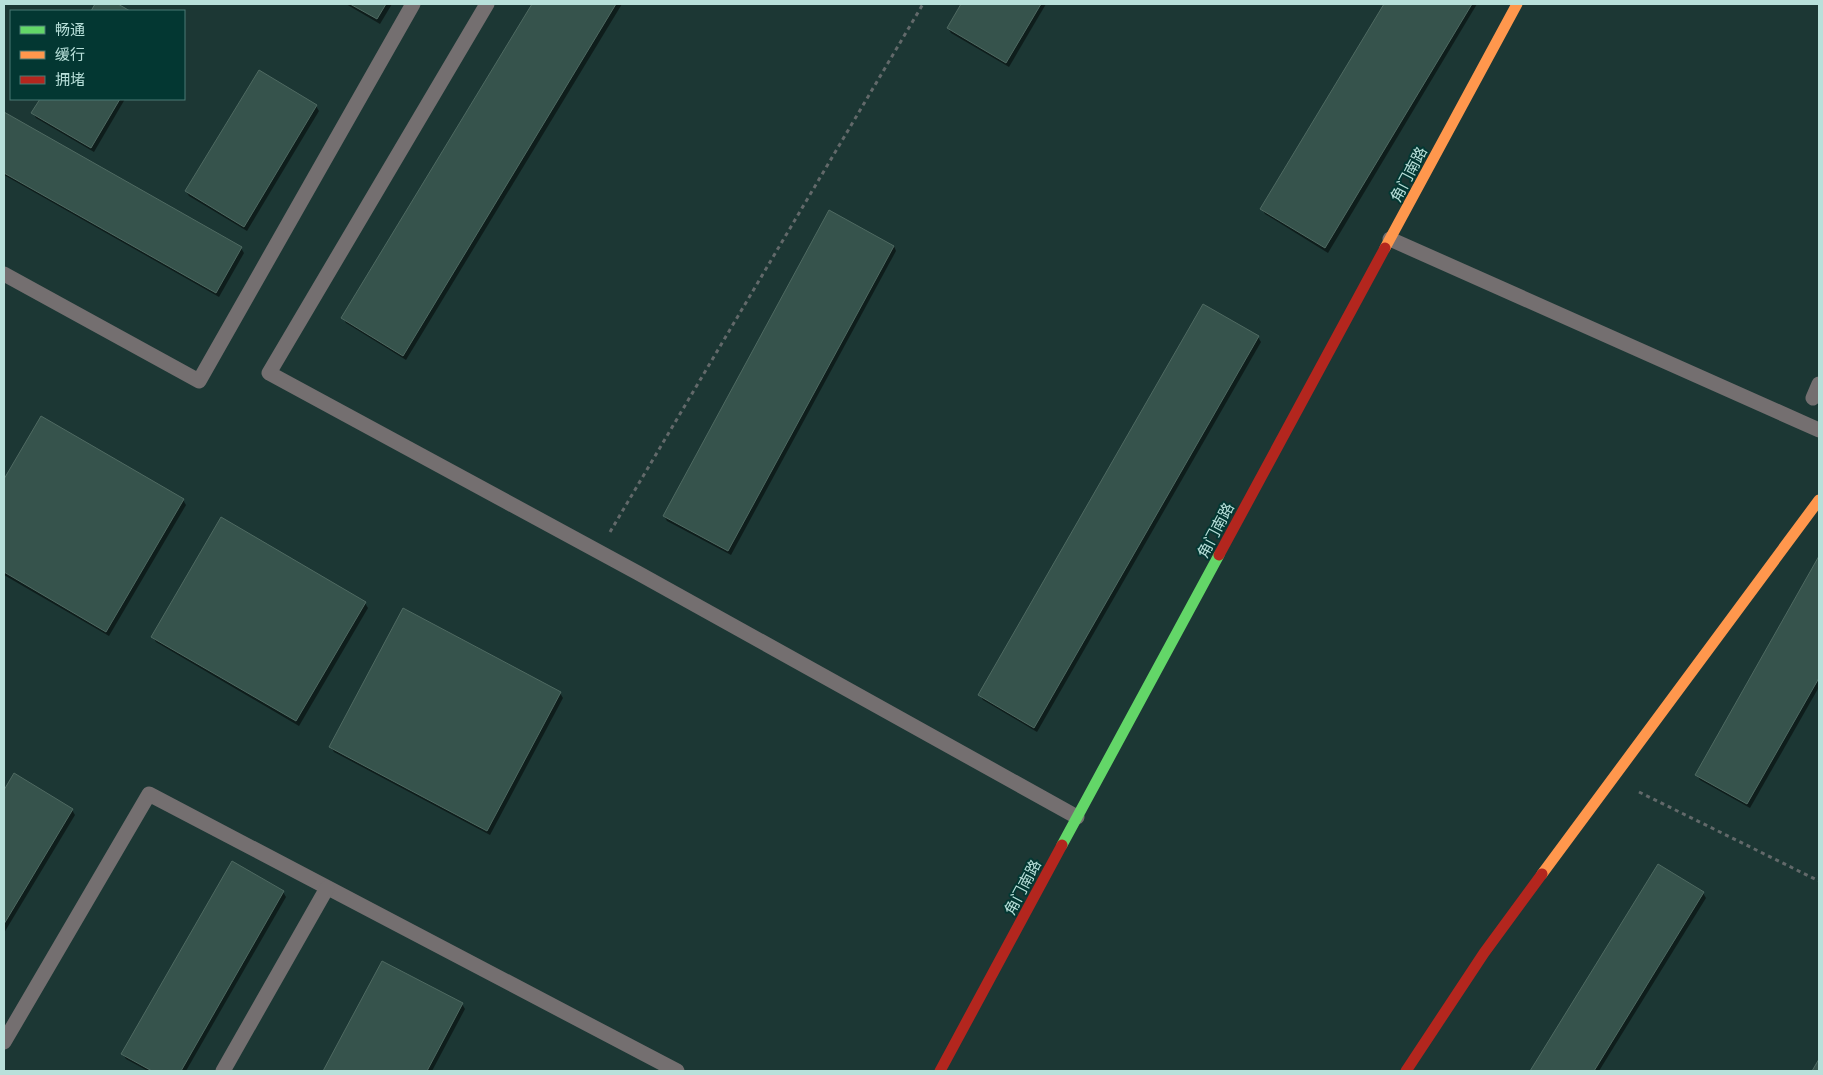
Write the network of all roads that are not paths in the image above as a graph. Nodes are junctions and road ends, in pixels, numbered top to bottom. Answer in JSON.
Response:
{"nodes":[{"id":1,"x":413,"y":4,"type":"edge"},
{"id":2,"x":487,"y":4,"type":"edge"},
{"id":3,"x":1517,"y":4,"type":"edge"},
{"id":4,"x":1390,"y":239,"type":"junction"},
{"id":5,"x":4,"y":274,"type":"edge"},
{"id":6,"x":1819,"y":430,"type":"edge"},
{"id":7,"x":1819,"y":500,"type":"edge"},
{"id":8,"x":1077,"y":817,"type":"junction"},
{"id":9,"x":327,"y":888,"type":"junction"},
{"id":10,"x":4,"y":1042,"type":"edge"},
{"id":11,"x":223,"y":1071,"type":"edge"},
{"id":12,"x":677,"y":1071,"type":"edge"},
{"id":13,"x":940,"y":1071,"type":"edge"},
{"id":14,"x":1406,"y":1071,"type":"edge"}],
"edges":[{"from":1,"to":5,"type":"lane"},
{"from":2,"to":8,"type":"lane"},
{"from":3,"to":4,"type":"street","name":"角门南路"},
{"from":4,"to":6,"type":"lane"},
{"from":4,"to":8,"type":"street","name":"角门南路"},
{"from":7,"to":14,"type":"street"},
{"from":8,"to":13,"type":"street","name":"角门南路"},
{"from":9,"to":10,"type":"lane"},
{"from":9,"to":11,"type":"lane"},
{"from":9,"to":12,"type":"lane"}]}
